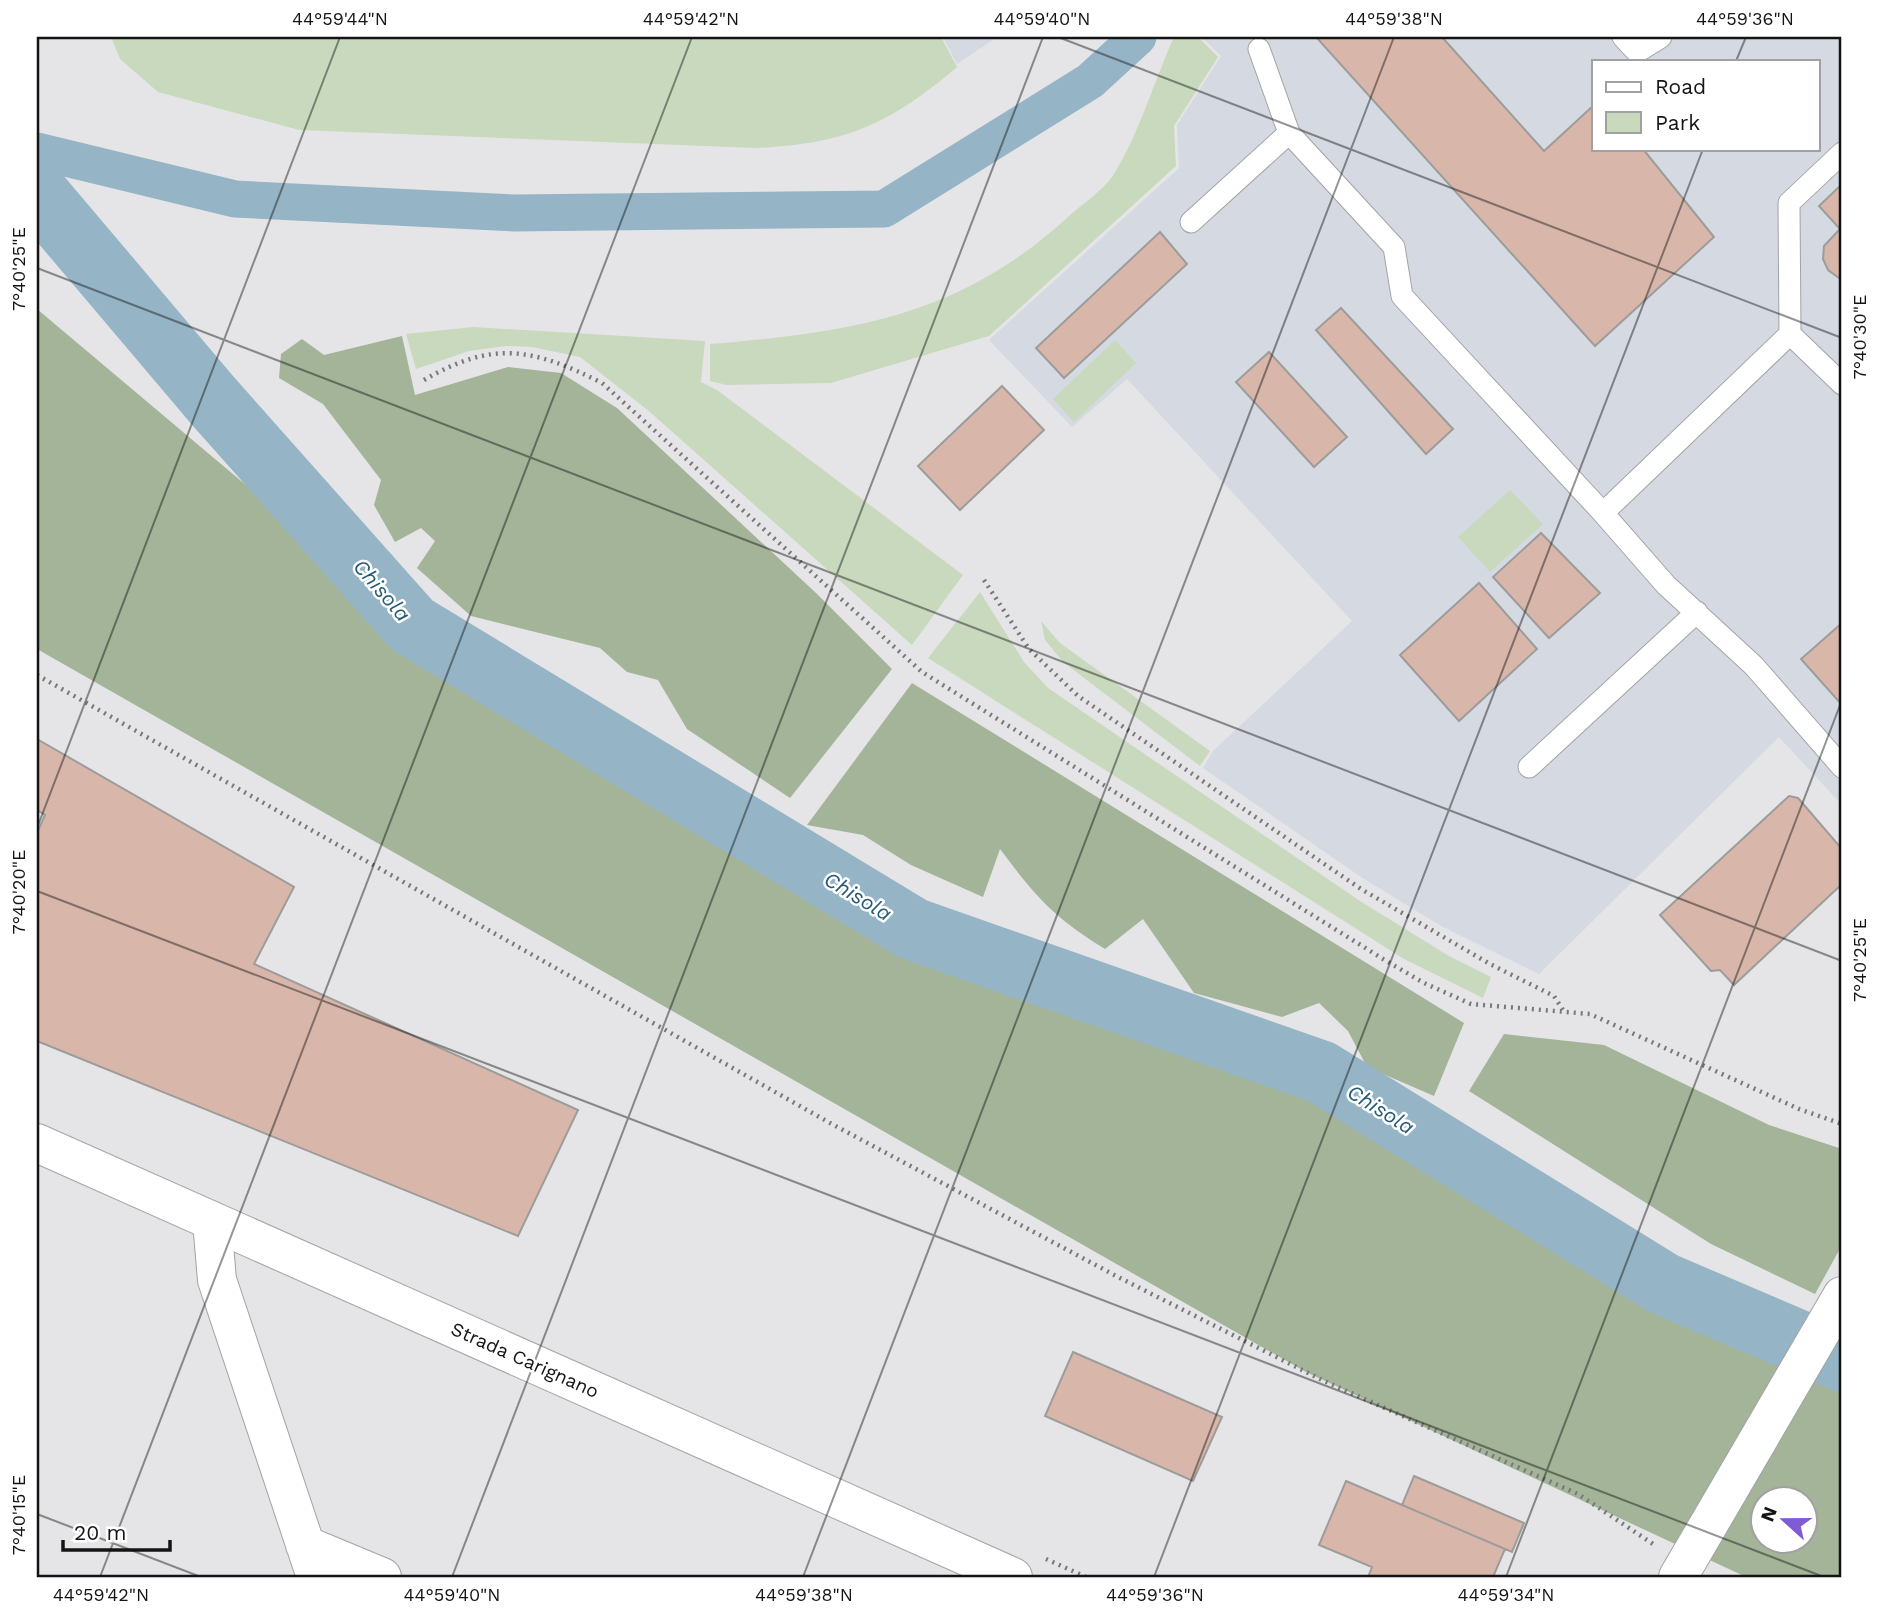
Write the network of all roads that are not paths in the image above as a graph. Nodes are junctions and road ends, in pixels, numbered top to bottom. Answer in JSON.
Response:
{"nodes":[{"id":1,"x":1623,"y":37,"type":"edge"},
{"id":2,"x":1661,"y":37,"type":"edge"},
{"id":3,"x":1259,"y":49,"type":"dead end"},
{"id":4,"x":1289,"y":133,"type":"junction"},
{"id":5,"x":1842,"y":153,"type":"edge"},
{"id":6,"x":1191,"y":222,"type":"dead end"},
{"id":7,"x":1790,"y":334,"type":"junction"},
{"id":8,"x":1842,"y":384,"type":"edge"},
{"id":9,"x":1604,"y":513,"type":"junction"},
{"id":10,"x":1697,"y":612,"type":"junction"},
{"id":11,"x":1529,"y":767,"type":"dead end"},
{"id":12,"x":1842,"y":767,"type":"edge"},
{"id":13,"x":37,"y":1143,"type":"edge"},
{"id":14,"x":212,"y":1221,"type":"junction"},
{"id":15,"x":1842,"y":1296,"type":"edge"},
{"id":16,"x":311,"y":1561,"type":"edge"},
{"id":17,"x":1682,"y":1571,"type":"edge"},
{"id":18,"x":382,"y":1577,"type":"edge"},
{"id":19,"x":1013,"y":1577,"type":"edge"}],
"edges":[{"from":1,"to":2,"type":"lane"},
{"from":3,"to":4,"type":"lane"},
{"from":4,"to":6,"type":"lane"},
{"from":4,"to":9,"type":"lane"},
{"from":5,"to":7,"type":"lane"},
{"from":7,"to":8,"type":"lane"},
{"from":7,"to":9,"type":"lane"},
{"from":9,"to":10,"type":"lane"},
{"from":10,"to":11,"type":"lane"},
{"from":10,"to":12,"type":"lane"},
{"from":13,"to":14,"type":"main road","name":"Strada Carignano"},
{"from":14,"to":16,"type":"main road"},
{"from":14,"to":19,"type":"main road","name":"Strada Carignano"},
{"from":15,"to":17,"type":"main road"},
{"from":16,"to":18,"type":"main road"}]}
